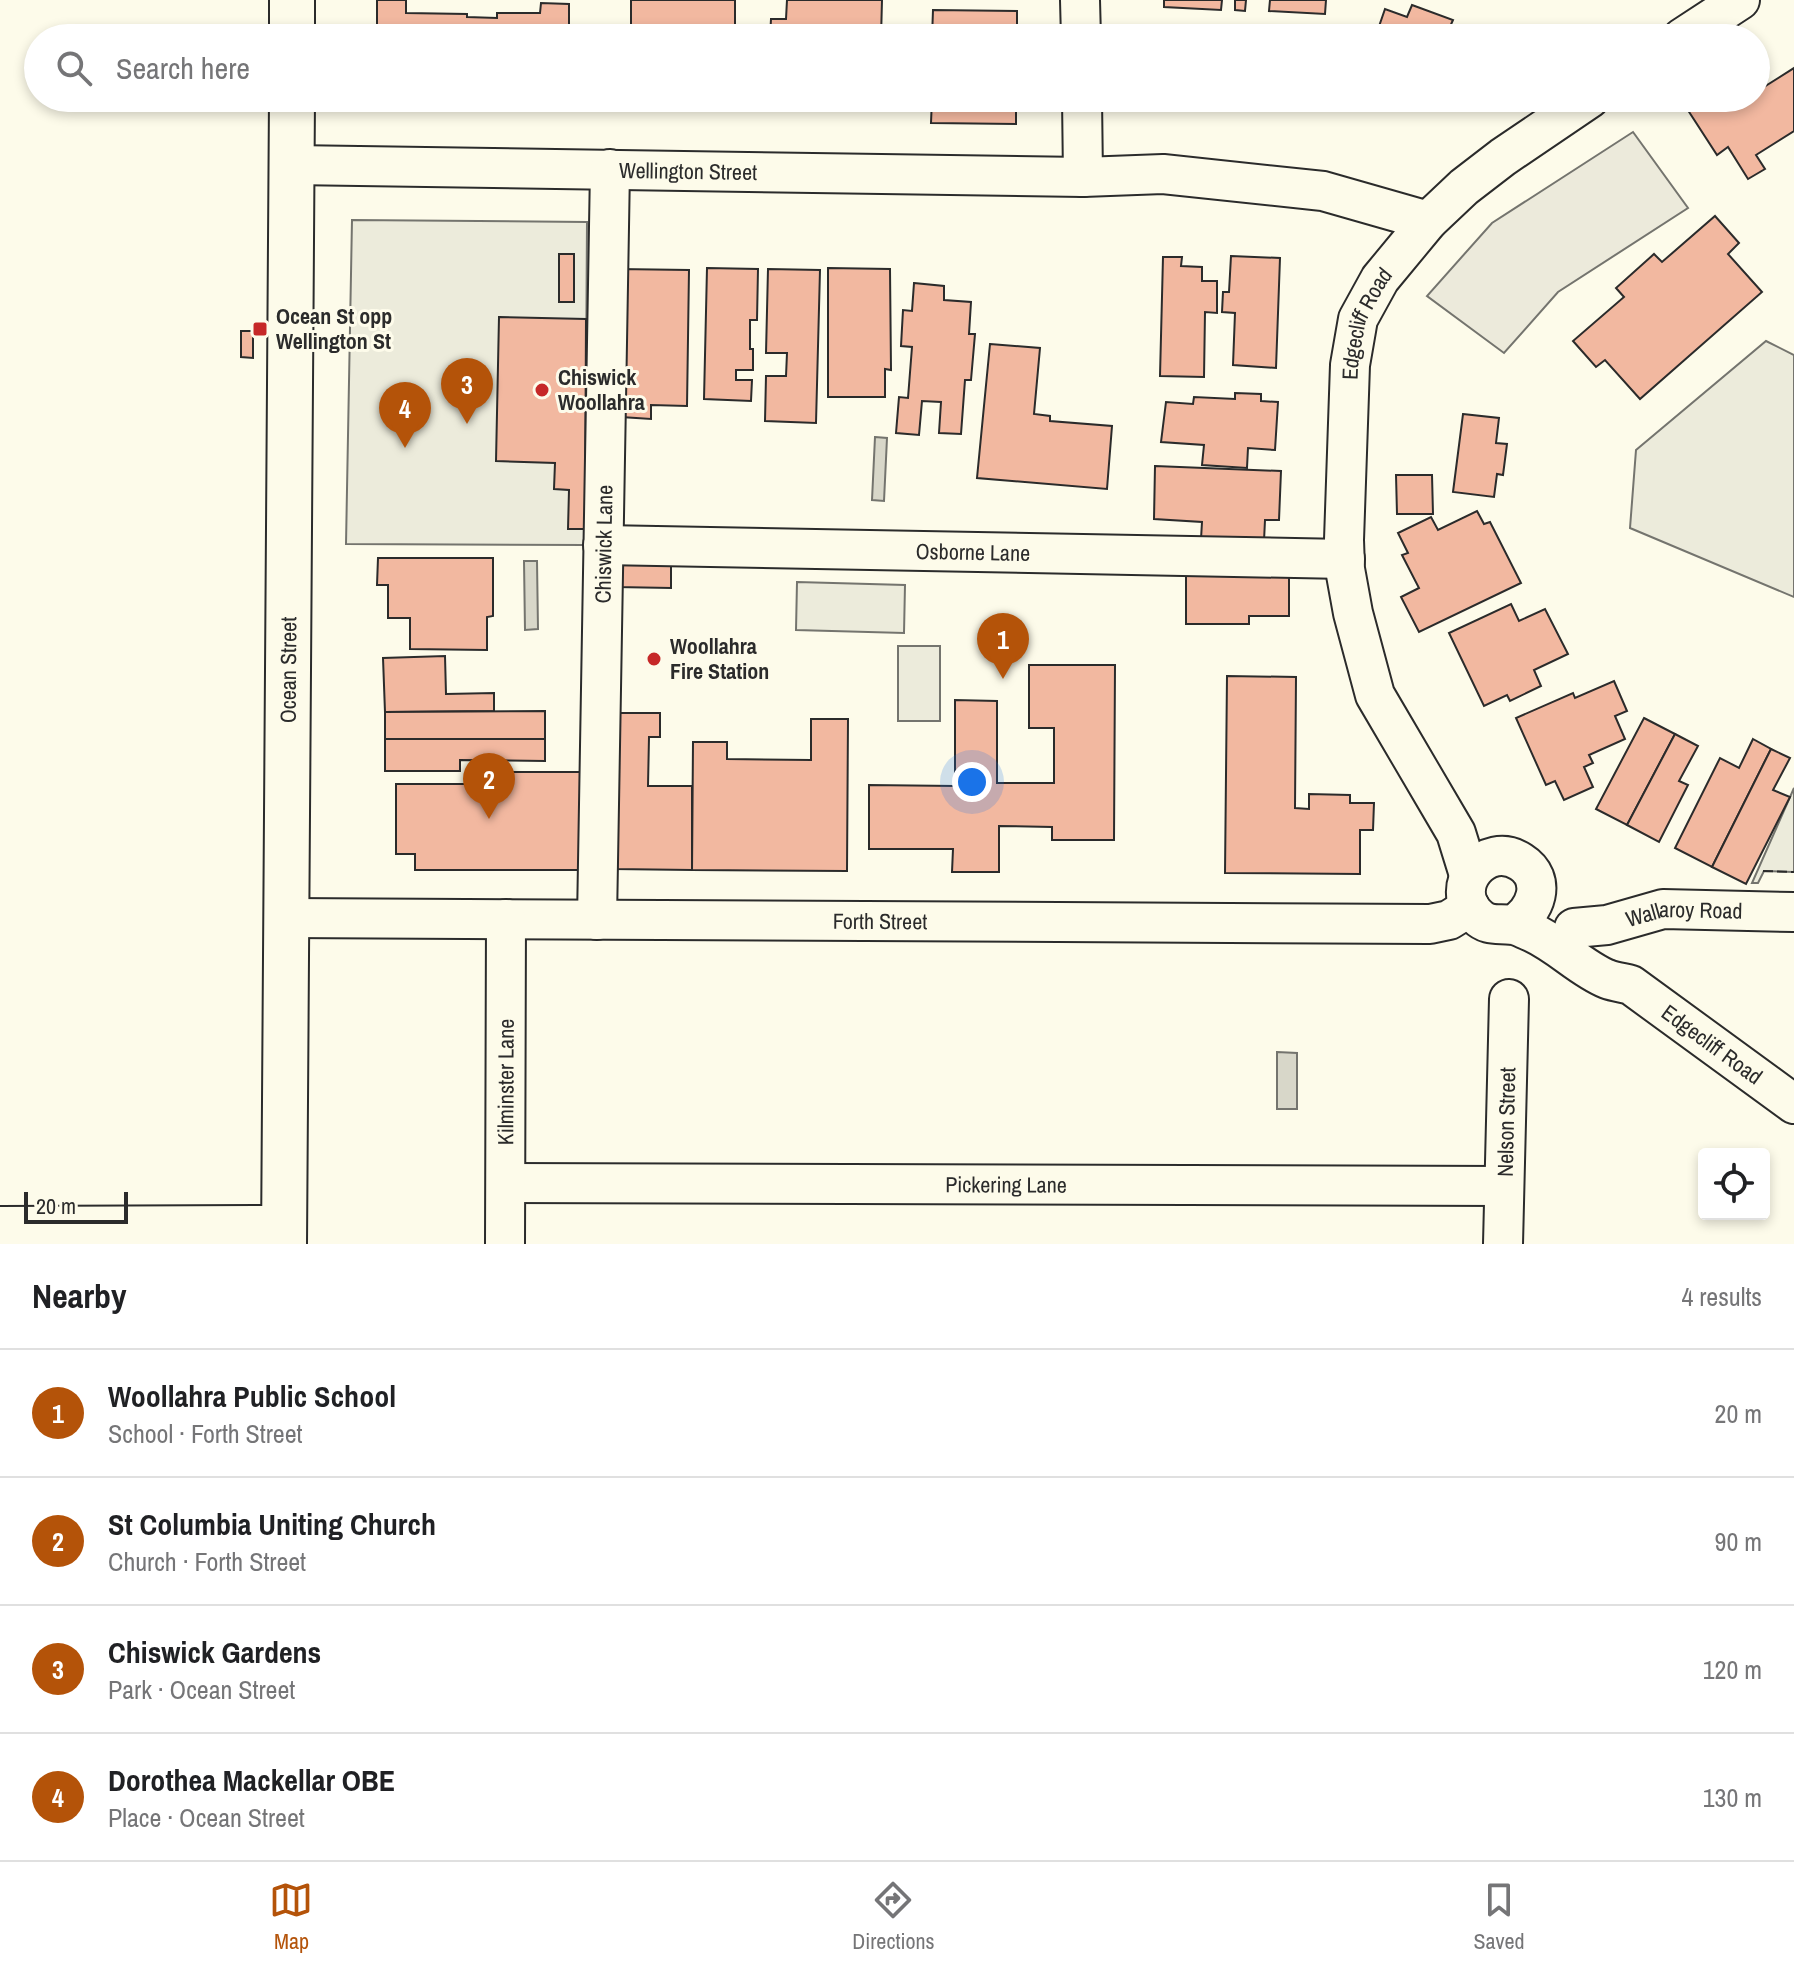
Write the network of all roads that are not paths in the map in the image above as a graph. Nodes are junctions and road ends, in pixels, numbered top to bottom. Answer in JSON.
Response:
{"nodes":[{"id":1,"x":292,"y":0,"type":"edge"},
{"id":2,"x":1080,"y":0,"type":"edge"},
{"id":3,"x":1740,"y":0,"type":"edge"},
{"id":4,"x":292,"y":24,"type":"edge"},
{"id":5,"x":1081,"y":24,"type":"edge"},
{"id":6,"x":1703,"y":24,"type":"edge"},
{"id":7,"x":292,"y":112,"type":"edge"},
{"id":8,"x":1082,"y":112,"type":"edge"},
{"id":9,"x":1569,"y":112,"type":"edge"},
{"id":10,"x":292,"y":165,"type":"junction"},
{"id":11,"x":610,"y":169,"type":"junction"},
{"id":12,"x":1083,"y":177,"type":"junction"},
{"id":13,"x":1428,"y":221,"type":"junction"},
{"id":14,"x":603,"y":545,"type":"junction"},
{"id":15,"x":1345,"y":559,"type":"junction"},
{"id":16,"x":1363,"y":644,"type":"junction"},
{"id":17,"x":1505,"y":856,"type":"junction"},
{"id":18,"x":1470,"y":891,"type":"junction"},
{"id":19,"x":1794,"y":912,"type":"edge"},
{"id":20,"x":1523,"y":914,"type":"junction"},
{"id":21,"x":288,"y":918,"type":"junction"},
{"id":22,"x":506,"y":919,"type":"junction"},
{"id":23,"x":597,"y":920,"type":"junction"},
{"id":24,"x":1574,"y":928,"type":"junction"},
{"id":25,"x":1631,"y":985,"type":"junction"},
{"id":26,"x":1509,"y":999,"type":"dead end"},
{"id":27,"x":1794,"y":1104,"type":"edge"},
{"id":28,"x":506,"y":1183,"type":"junction"},
{"id":29,"x":1504,"y":1186,"type":"junction"},
{"id":30,"x":0,"y":1226,"type":"edge"},
{"id":31,"x":284,"y":1235,"type":"edge"},
{"id":32,"x":505,"y":1244,"type":"edge"},
{"id":33,"x":1503,"y":1244,"type":"edge"}],
"edges":[{"from":1,"to":4,"type":"main road"},
{"from":2,"to":5,"type":"street"},
{"from":3,"to":6,"type":"street"},
{"from":7,"to":10,"type":"main road","name":"Ocean Street"},
{"from":8,"to":12,"type":"street"},
{"from":9,"to":13,"type":"street","name":"Edgecliff Road"},
{"from":10,"to":11,"type":"street","name":"Wellington Street"},
{"from":10,"to":21,"type":"main road","name":"Ocean Street"},
{"from":11,"to":12,"type":"street","name":"Wellington Street"},
{"from":11,"to":14,"type":"street","name":"Chiswick Lane"},
{"from":12,"to":13,"type":"street","name":"Wellington Street"},
{"from":13,"to":15,"type":"street","name":"Edgecliff Road"},
{"from":14,"to":15,"type":"street","name":"Osborne Lane"},
{"from":14,"to":23,"type":"street","name":"Chiswick Lane"},
{"from":15,"to":16,"type":"street","name":"Edgecliff Road"},
{"from":16,"to":17,"type":"street","name":"Edgecliff Road"},
{"from":16,"to":18,"type":"street","name":"Edgecliff Road"},
{"from":17,"to":18,"type":"street"},
{"from":17,"to":20,"type":"street"},
{"from":18,"to":20,"type":"street"},
{"from":18,"to":23,"type":"street","name":"Forth Street"},
{"from":19,"to":24,"type":"street","name":"Wallaroy Road"},
{"from":20,"to":24,"type":"street","name":"Edgecliff Road"},
{"from":20,"to":25,"type":"street","name":"Edgecliff Road"},
{"from":21,"to":22,"type":"street","name":"Forth Street"},
{"from":21,"to":31,"type":"main road","name":"Ocean Street"},
{"from":22,"to":23,"type":"street","name":"Forth Street"},
{"from":22,"to":28,"type":"street","name":"Kilminster Lane"},
{"from":24,"to":25,"type":"street","name":"Edgecliff Road"},
{"from":25,"to":27,"type":"street","name":"Edgecliff Road"},
{"from":26,"to":29,"type":"street","name":"Nelson Street"},
{"from":28,"to":29,"type":"street","name":"Pickering Lane"},
{"from":28,"to":32,"type":"street","name":"Kilminster Lane"},
{"from":29,"to":33,"type":"street","name":"Nelson Street"},
{"from":30,"to":31,"type":"street"}]}
